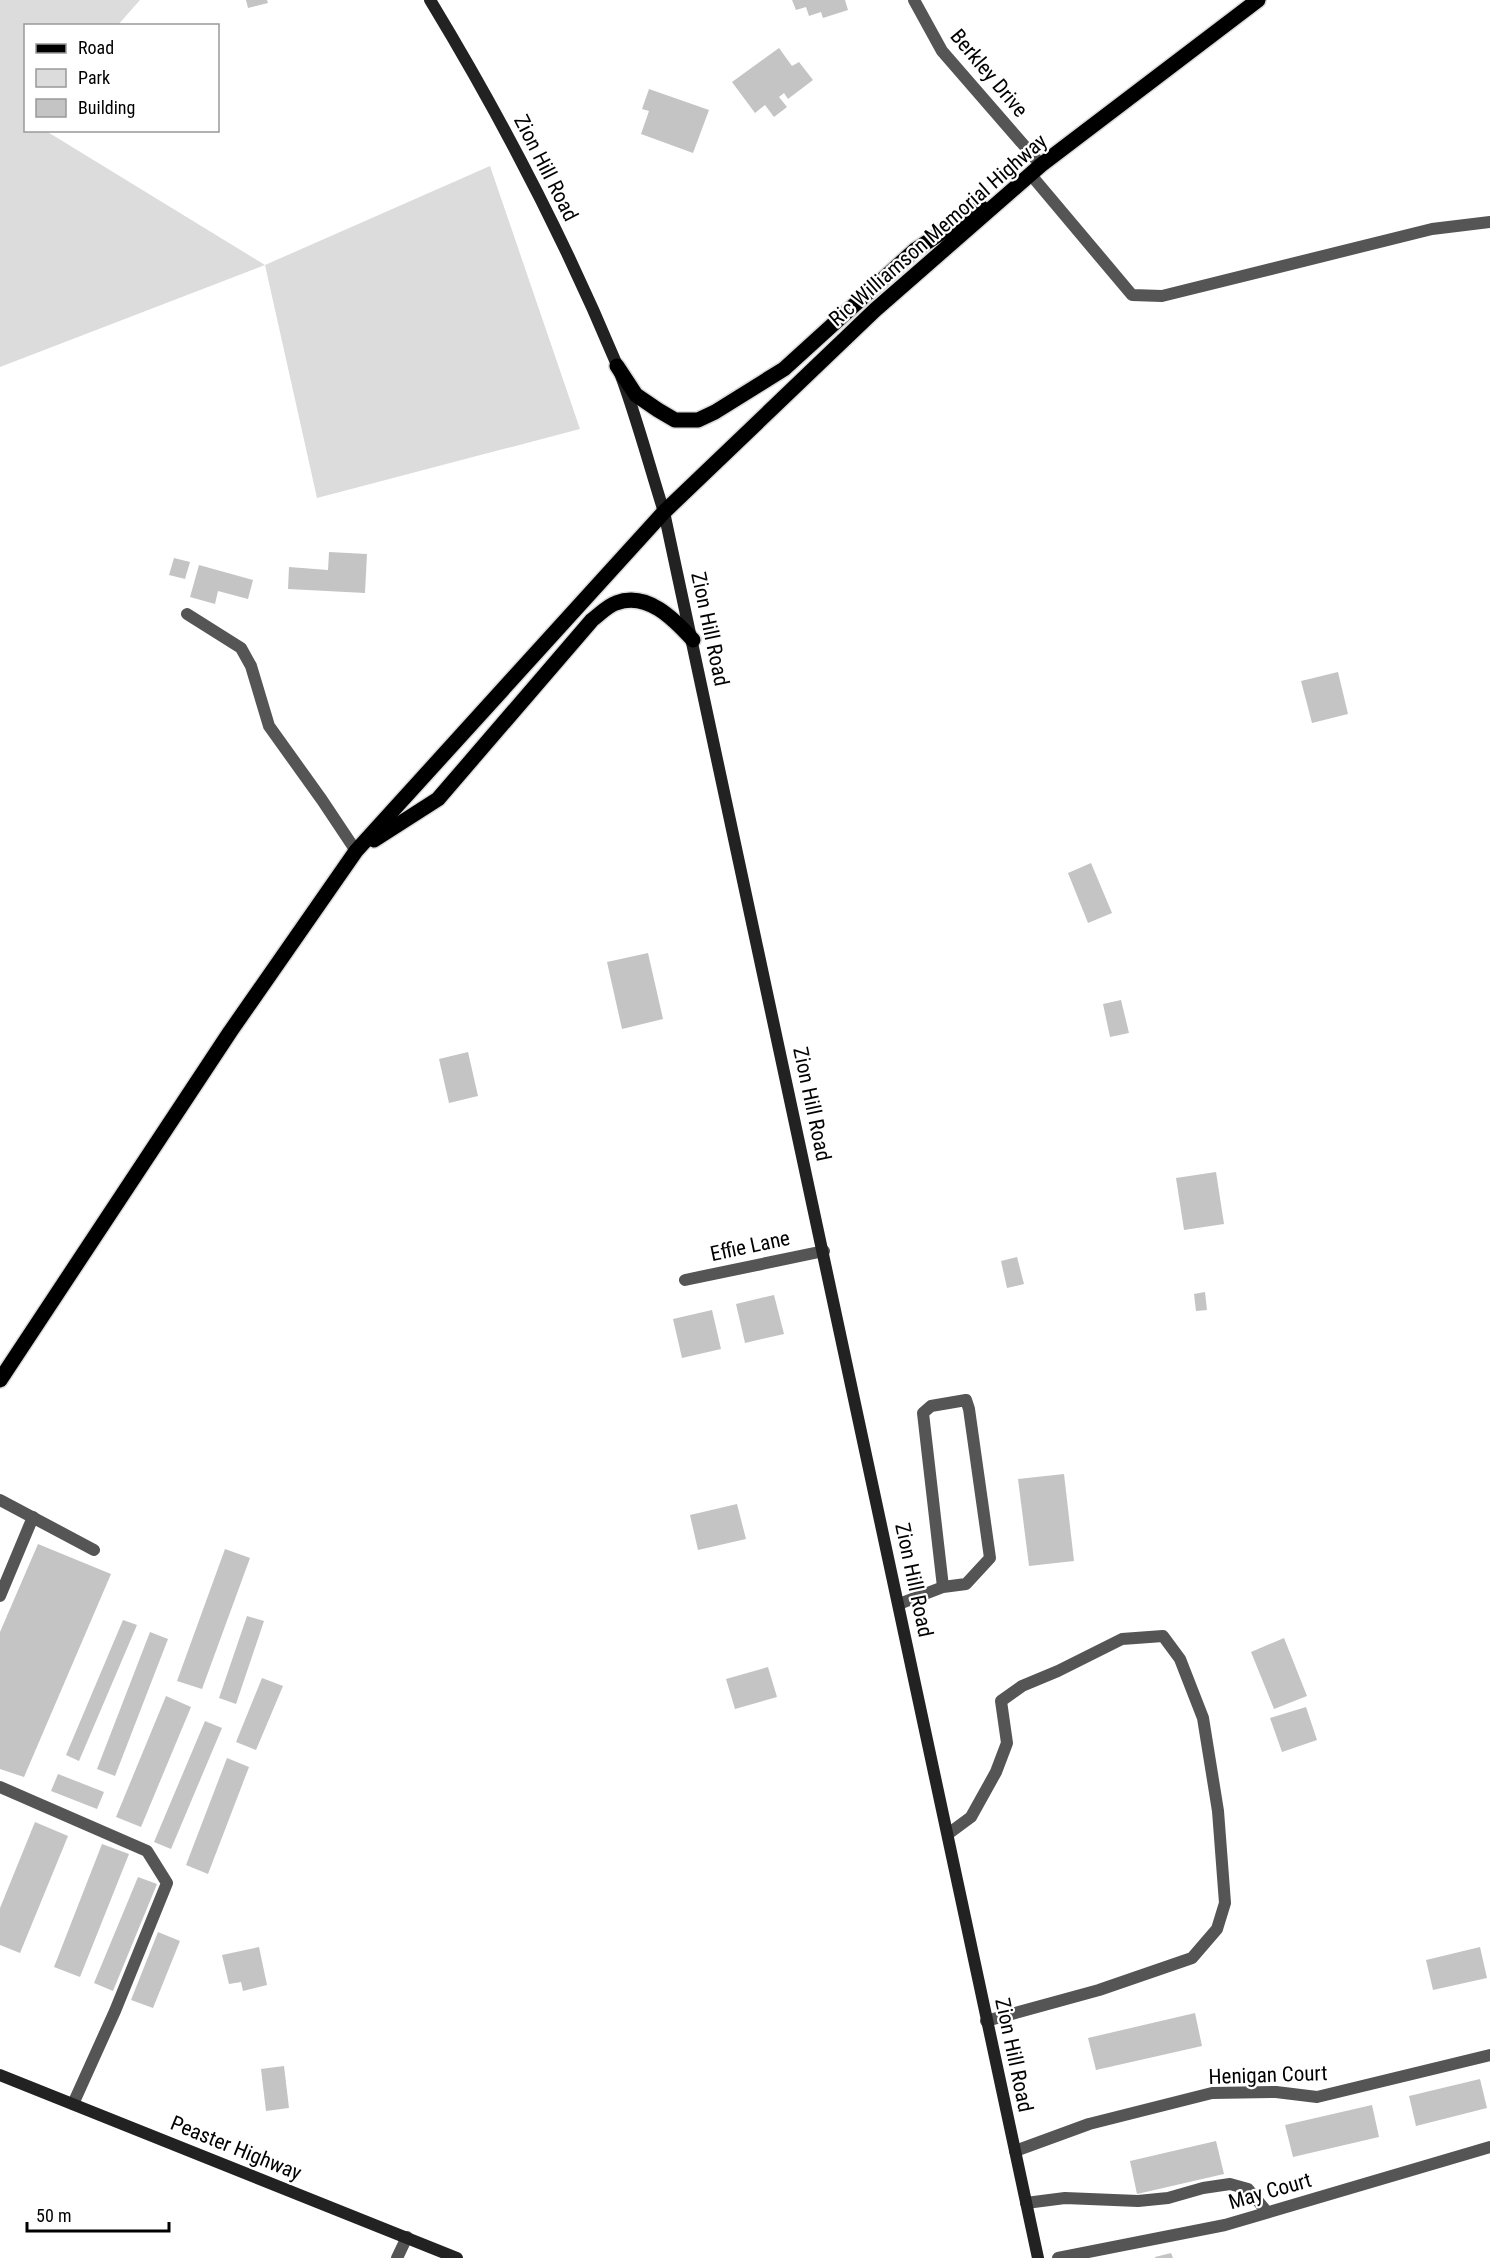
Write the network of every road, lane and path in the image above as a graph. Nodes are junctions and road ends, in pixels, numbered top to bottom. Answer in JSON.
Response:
{"nodes":[{"id":1,"x":430,"y":0,"type":"edge"},
{"id":2,"x":914,"y":0,"type":"edge"},
{"id":3,"x":1258,"y":0,"type":"edge"},
{"id":4,"x":1036,"y":170,"type":"junction"},
{"id":5,"x":1490,"y":222,"type":"edge"},
{"id":6,"x":617,"y":366,"type":"junction"},
{"id":7,"x":664,"y":512,"type":"junction"},
{"id":8,"x":187,"y":614,"type":"dead end"},
{"id":9,"x":693,"y":640,"type":"junction"},
{"id":10,"x":356,"y":851,"type":"junction"},
{"id":11,"x":824,"y":1251,"type":"junction"},
{"id":12,"x":685,"y":1280,"type":"dead end"},
{"id":13,"x":0,"y":1380,"type":"edge"},
{"id":14,"x":0,"y":1500,"type":"edge"},
{"id":15,"x":33,"y":1517,"type":"junction"},
{"id":16,"x":93,"y":1550,"type":"dead end"},
{"id":17,"x":943,"y":1587,"type":"junction"},
{"id":18,"x":0,"y":1596,"type":"edge"},
{"id":19,"x":899,"y":1604,"type":"junction"},
{"id":20,"x":0,"y":1787,"type":"edge"},
{"id":21,"x":948,"y":1834,"type":"junction"},
{"id":22,"x":986,"y":2021,"type":"junction"},
{"id":23,"x":1490,"y":2055,"type":"edge"},
{"id":24,"x":0,"y":2075,"type":"edge"},
{"id":25,"x":73,"y":2104,"type":"junction"},
{"id":26,"x":1490,"y":2147,"type":"edge"},
{"id":27,"x":1015,"y":2151,"type":"junction"},
{"id":28,"x":1026,"y":2203,"type":"junction"},
{"id":29,"x":1267,"y":2212,"type":"junction"},
{"id":30,"x":407,"y":2237,"type":"junction"},
{"id":31,"x":397,"y":2258,"type":"edge"},
{"id":32,"x":457,"y":2258,"type":"edge"},
{"id":33,"x":1038,"y":2258,"type":"edge"},
{"id":34,"x":1058,"y":2258,"type":"edge"}],
"edges":[{"from":1,"to":6,"type":"main road","name":"Zion Hill Road"},
{"from":2,"to":4,"type":"street","name":"Berkley Drive"},
{"from":3,"to":4,"type":"main road","name":"Ric Williamson Memorial Highway"},
{"from":4,"to":5,"type":"street","name":"Berkley Drive"},
{"from":4,"to":6,"type":"main road"},
{"from":4,"to":7,"type":"main road","name":"Ric Williamson Memorial Highway"},
{"from":6,"to":7,"type":"main road","name":"Zion Hill Road"},
{"from":7,"to":9,"type":"main road","name":"Zion Hill Road"},
{"from":7,"to":10,"type":"main road","name":"Ric Williamson Memorial Highway"},
{"from":8,"to":10,"type":"street"},
{"from":9,"to":10,"type":"main road"},
{"from":9,"to":11,"type":"main road","name":"Zion Hill Road"},
{"from":10,"to":13,"type":"main road","name":"Ric Williamson Memorial Highway"},
{"from":11,"to":12,"type":"street","name":"Effie Lane"},
{"from":11,"to":19,"type":"main road","name":"Zion Hill Road"},
{"from":14,"to":15,"type":"street"},
{"from":15,"to":16,"type":"street"},
{"from":15,"to":18,"type":"street"},
{"from":17,"to":17,"type":"street"},
{"from":17,"to":19,"type":"street"},
{"from":19,"to":21,"type":"main road","name":"Zion Hill Road"},
{"from":20,"to":25,"type":"street"},
{"from":21,"to":22,"type":"main road","name":"Zion Hill Road"},
{"from":21,"to":22,"type":"street"},
{"from":22,"to":27,"type":"main road","name":"Zion Hill Road"},
{"from":23,"to":27,"type":"street","name":"Henigan Court"},
{"from":24,"to":25,"type":"main road","name":"Peaster Highway"},
{"from":25,"to":30,"type":"main road","name":"Peaster Highway"},
{"from":26,"to":29,"type":"street","name":"May Court"},
{"from":27,"to":28,"type":"main road","name":"Zion Hill Road"},
{"from":28,"to":29,"type":"street"},
{"from":28,"to":33,"type":"main road","name":"Zion Hill Road"},
{"from":29,"to":34,"type":"street","name":"May Court"},
{"from":30,"to":31,"type":"street"},
{"from":30,"to":32,"type":"main road","name":"Peaster Highway"}]}
